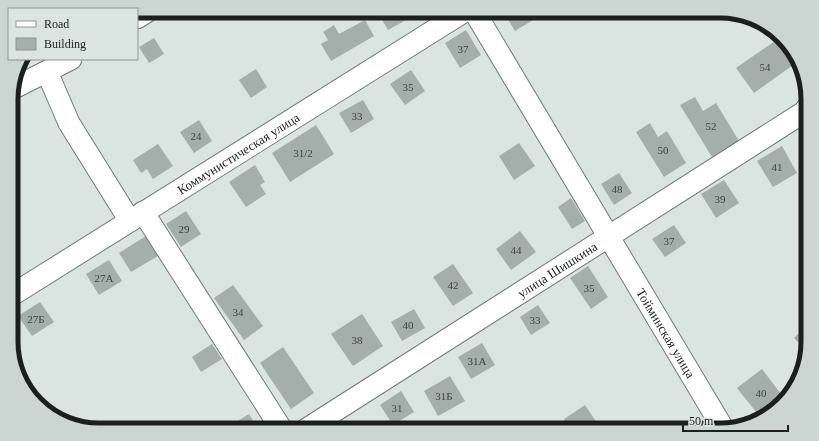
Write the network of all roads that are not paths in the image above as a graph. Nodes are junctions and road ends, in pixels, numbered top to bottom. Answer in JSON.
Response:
{"nodes":[{"id":1,"x":454,"y":18,"type":"edge"},
{"id":2,"x":478,"y":18,"type":"edge"},
{"id":3,"x":69,"y":60,"type":"edge"},
{"id":4,"x":47,"y":72,"type":"junction"},
{"id":5,"x":20,"y":85,"type":"edge"},
{"id":6,"x":801,"y":114,"type":"edge"},
{"id":7,"x":137,"y":216,"type":"junction"},
{"id":8,"x":608,"y":237,"type":"junction"},
{"id":9,"x":18,"y":291,"type":"edge"},
{"id":10,"x":277,"y":423,"type":"edge"},
{"id":11,"x":316,"y":423,"type":"edge"},
{"id":12,"x":720,"y":423,"type":"edge"}],
"edges":[{"from":1,"to":7,"type":"street","name":"Коммунистическая улица"},
{"from":2,"to":8,"type":"street","name":"Тойминская улица"},
{"from":3,"to":4,"type":"street"},
{"from":4,"to":5,"type":"street"},
{"from":4,"to":7,"type":"street"},
{"from":6,"to":8,"type":"street","name":"улица Шишкина"},
{"from":7,"to":9,"type":"street","name":"Коммунистическая улица"},
{"from":7,"to":10,"type":"street"},
{"from":8,"to":11,"type":"street","name":"улица Шишкина"},
{"from":8,"to":12,"type":"street","name":"Тойминская улица"}]}
